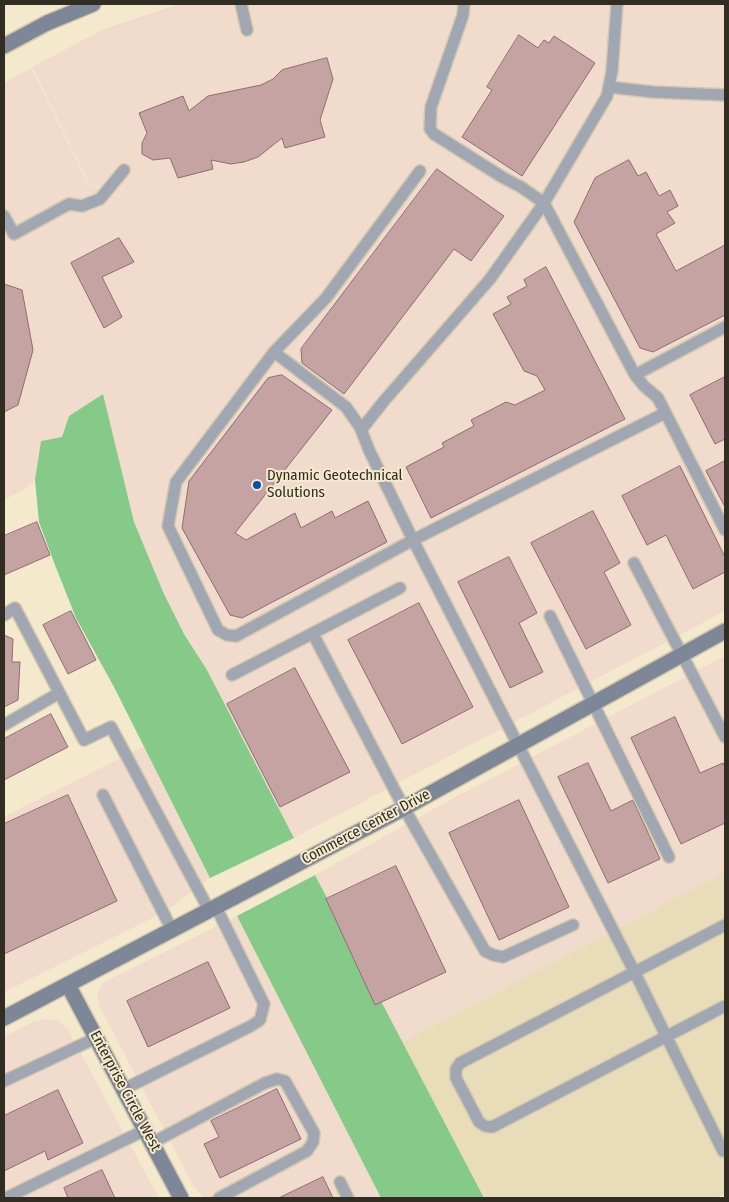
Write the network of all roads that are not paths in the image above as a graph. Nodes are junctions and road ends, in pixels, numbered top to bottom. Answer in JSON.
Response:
{"nodes":[{"id":1,"x":93,"y":4,"type":"edge"},
{"id":2,"x":241,"y":4,"type":"edge"},
{"id":3,"x":464,"y":4,"type":"edge"},
{"id":4,"x":617,"y":4,"type":"edge"},
{"id":5,"x":247,"y":30,"type":"dead end"},
{"id":6,"x":4,"y":46,"type":"edge"},
{"id":7,"x":609,"y":86,"type":"junction"},
{"id":8,"x":725,"y":96,"type":"edge"},
{"id":9,"x":124,"y":170,"type":"dead end"},
{"id":10,"x":420,"y":171,"type":"dead end"},
{"id":11,"x":544,"y":203,"type":"junction"},
{"id":12,"x":4,"y":216,"type":"edge"},
{"id":13,"x":14,"y":234,"type":"junction"},
{"id":14,"x":4,"y":242,"type":"edge"},
{"id":15,"x":725,"y":327,"type":"edge"},
{"id":16,"x":274,"y":352,"type":"junction"},
{"id":17,"x":635,"y":375,"type":"junction"},
{"id":18,"x":665,"y":413,"type":"junction"},
{"id":19,"x":361,"y":430,"type":"junction"},
{"id":20,"x":725,"y":530,"type":"edge"},
{"id":21,"x":413,"y":540,"type":"junction"},
{"id":22,"x":634,"y":563,"type":"dead end"},
{"id":23,"x":400,"y":588,"type":"dead end"},
{"id":24,"x":4,"y":614,"type":"edge"},
{"id":25,"x":550,"y":616,"type":"dead end"},
{"id":26,"x":725,"y":631,"type":"edge"},
{"id":27,"x":313,"y":634,"type":"junction"},
{"id":28,"x":683,"y":654,"type":"junction"},
{"id":29,"x":232,"y":675,"type":"dead end"},
{"id":30,"x":60,"y":694,"type":"junction"},
{"id":31,"x":594,"y":703,"type":"junction"},
{"id":32,"x":4,"y":725,"type":"edge"},
{"id":33,"x":725,"y":737,"type":"edge"},
{"id":34,"x":518,"y":745,"type":"junction"},
{"id":35,"x":103,"y":795,"type":"dead end"},
{"id":36,"x":404,"y":808,"type":"junction"},
{"id":37,"x":668,"y":857,"type":"dead end"},
{"id":38,"x":213,"y":908,"type":"junction"},
{"id":39,"x":573,"y":925,"type":"dead end"},
{"id":40,"x":725,"y":925,"type":"edge"},
{"id":41,"x":172,"y":930,"type":"junction"},
{"id":42,"x":635,"y":973,"type":"junction"},
{"id":43,"x":68,"y":985,"type":"junction"},
{"id":44,"x":725,"y":1006,"type":"edge"},
{"id":45,"x":4,"y":1018,"type":"edge"},
{"id":46,"x":666,"y":1036,"type":"junction"},
{"id":47,"x":96,"y":1038,"type":"junction"},
{"id":48,"x":4,"y":1081,"type":"edge"},
{"id":49,"x":124,"y":1090,"type":"junction"},
{"id":50,"x":148,"y":1136,"type":"junction"},
{"id":51,"x":723,"y":1151,"type":"dead end"},
{"id":52,"x":340,"y":1182,"type":"dead end"},
{"id":53,"x":6,"y":1198,"type":"edge"},
{"id":54,"x":181,"y":1198,"type":"edge"},
{"id":55,"x":219,"y":1198,"type":"edge"},
{"id":56,"x":348,"y":1198,"type":"edge"}],
"edges":[{"from":1,"to":6,"type":"street"},
{"from":2,"to":5,"type":"lane"},
{"from":3,"to":11,"type":"lane"},
{"from":4,"to":7,"type":"lane"},
{"from":7,"to":8,"type":"lane"},
{"from":7,"to":11,"type":"lane"},
{"from":9,"to":13,"type":"lane"},
{"from":10,"to":16,"type":"lane"},
{"from":11,"to":17,"type":"lane"},
{"from":11,"to":19,"type":"lane"},
{"from":12,"to":13,"type":"lane"},
{"from":13,"to":14,"type":"lane"},
{"from":15,"to":17,"type":"lane"},
{"from":16,"to":19,"type":"lane"},
{"from":16,"to":21,"type":"lane"},
{"from":17,"to":18,"type":"lane"},
{"from":18,"to":20,"type":"lane"},
{"from":18,"to":21,"type":"lane"},
{"from":19,"to":21,"type":"lane"},
{"from":21,"to":34,"type":"lane"},
{"from":22,"to":28,"type":"lane"},
{"from":23,"to":27,"type":"lane"},
{"from":24,"to":30,"type":"lane"},
{"from":25,"to":31,"type":"lane"},
{"from":26,"to":28,"type":"street","name":"Commerce Center Drive"},
{"from":27,"to":29,"type":"lane"},
{"from":27,"to":36,"type":"lane"},
{"from":28,"to":31,"type":"street","name":"Commerce Center Drive"},
{"from":28,"to":33,"type":"lane"},
{"from":30,"to":32,"type":"lane"},
{"from":30,"to":38,"type":"lane"},
{"from":31,"to":34,"type":"street","name":"Commerce Center Drive"},
{"from":31,"to":37,"type":"lane"},
{"from":34,"to":36,"type":"street","name":"Commerce Center Drive"},
{"from":34,"to":42,"type":"lane"},
{"from":35,"to":41,"type":"lane"},
{"from":36,"to":38,"type":"street","name":"Commerce Center Drive"},
{"from":36,"to":39,"type":"lane"},
{"from":38,"to":41,"type":"street","name":"Commerce Center Drive"},
{"from":38,"to":49,"type":"lane"},
{"from":40,"to":42,"type":"lane"},
{"from":41,"to":43,"type":"street","name":"Commerce Center Drive"},
{"from":42,"to":46,"type":"lane"},
{"from":42,"to":46,"type":"lane"},
{"from":43,"to":45,"type":"street","name":"Commerce Center Drive"},
{"from":43,"to":47,"type":"street","name":"Enterprise Circle West"},
{"from":44,"to":46,"type":"lane"},
{"from":46,"to":51,"type":"lane"},
{"from":47,"to":48,"type":"lane"},
{"from":47,"to":49,"type":"street","name":"Enterprise Circle West"},
{"from":49,"to":50,"type":"street","name":"Enterprise Circle West"},
{"from":50,"to":53,"type":"lane"},
{"from":50,"to":54,"type":"street","name":"Enterprise Circle West"},
{"from":50,"to":55,"type":"lane"},
{"from":52,"to":56,"type":"lane"}]}
